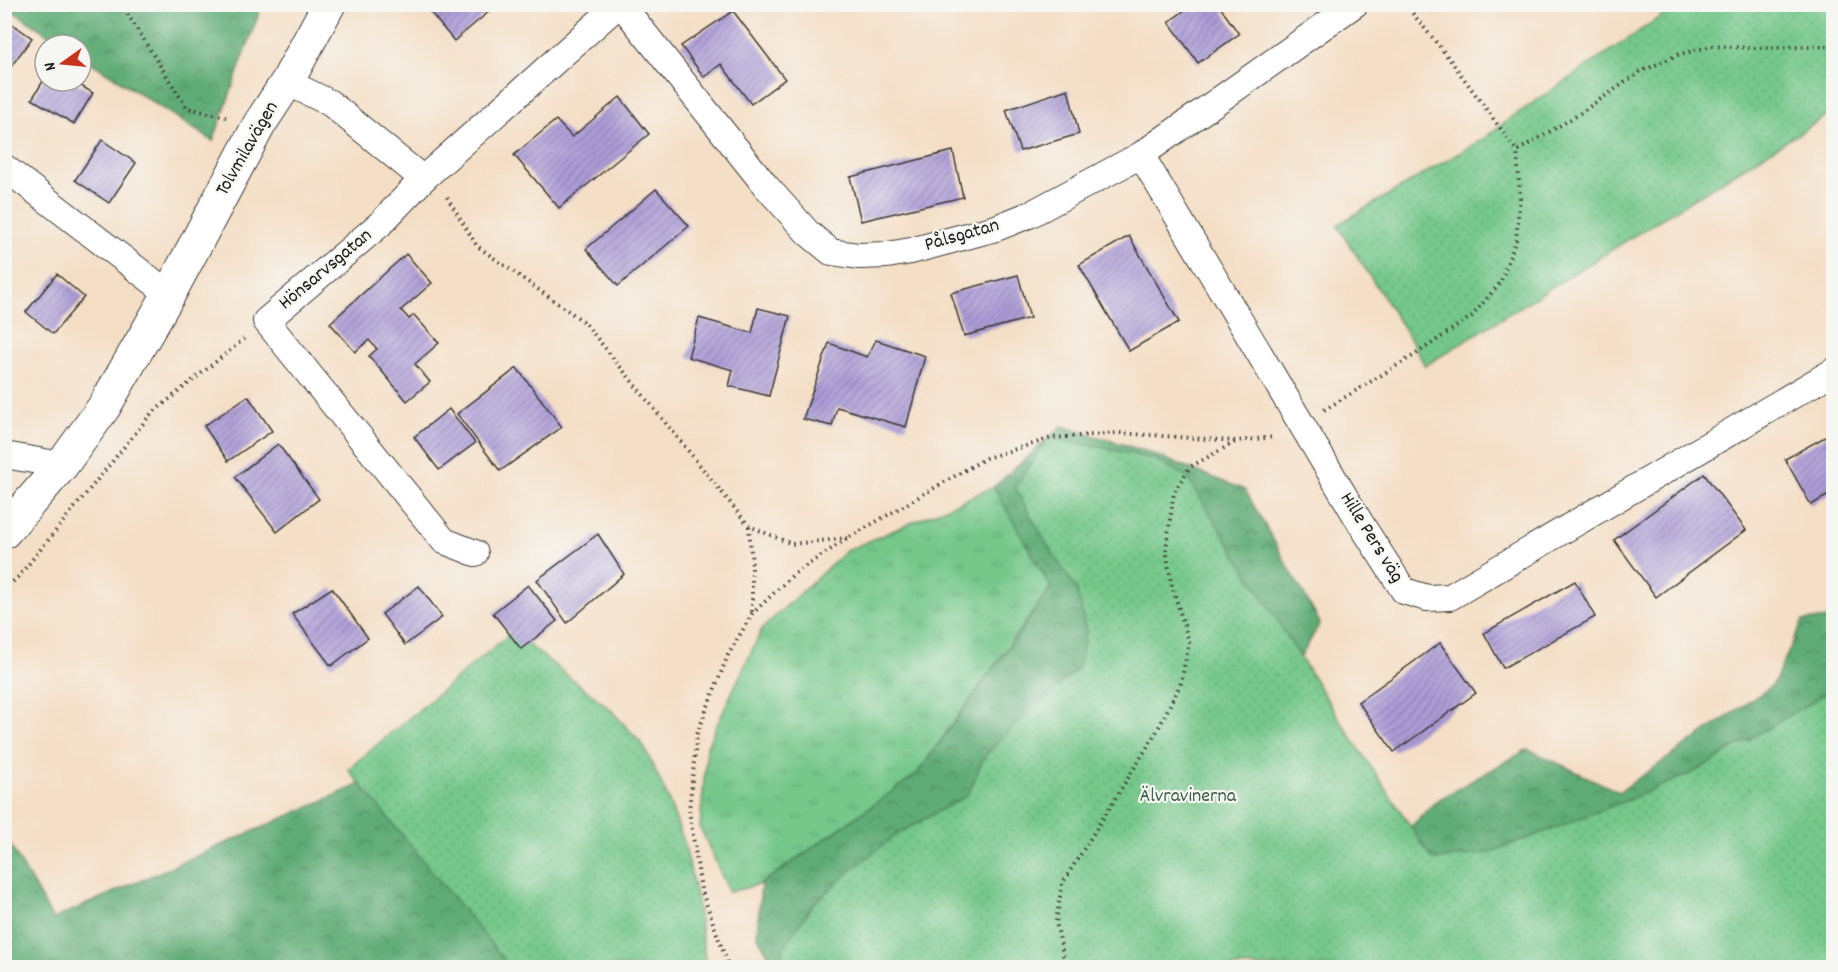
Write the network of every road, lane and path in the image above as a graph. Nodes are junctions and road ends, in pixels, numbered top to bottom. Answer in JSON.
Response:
{"nodes":[{"id":1,"x":121,"y":4,"type":"edge"},
{"id":2,"x":329,"y":4,"type":"edge"},
{"id":3,"x":620,"y":4,"type":"edge"},
{"id":4,"x":1355,"y":4,"type":"edge"},
{"id":5,"x":1405,"y":4,"type":"edge"},
{"id":6,"x":1833,"y":46,"type":"edge"},
{"id":7,"x":287,"y":82,"type":"junction"},
{"id":8,"x":259,"y":125,"type":"junction"},
{"id":9,"x":1517,"y":151,"type":"junction"},
{"id":10,"x":1141,"y":155,"type":"junction"},
{"id":11,"x":4,"y":167,"type":"edge"},
{"id":12,"x":428,"y":175,"type":"junction"},
{"id":13,"x":169,"y":294,"type":"junction"},
{"id":14,"x":266,"y":321,"type":"junction"},
{"id":15,"x":1833,"y":371,"type":"edge"},
{"id":16,"x":1302,"y":423,"type":"junction"},
{"id":17,"x":1236,"y":441,"type":"junction"},
{"id":18,"x":4,"y":454,"type":"edge"},
{"id":19,"x":62,"y":465,"type":"junction"},
{"id":20,"x":749,"y":526,"type":"junction"},
{"id":21,"x":4,"y":532,"type":"edge"},
{"id":22,"x":848,"y":538,"type":"junction"},
{"id":23,"x":475,"y":553,"type":"dead end"},
{"id":24,"x":4,"y":590,"type":"edge"},
{"id":25,"x":752,"y":614,"type":"junction"},
{"id":26,"x":729,"y":968,"type":"edge"},
{"id":27,"x":1066,"y":968,"type":"edge"}],
"edges":[{"from":1,"to":8,"type":"path"},
{"from":2,"to":7,"type":"street","name":"Tolvmilavägen"},
{"from":3,"to":10,"type":"street","name":"Pålsgatan"},
{"from":3,"to":12,"type":"street","name":"Hönsarvsgatan"},
{"from":4,"to":10,"type":"street","name":"Pålsgatan"},
{"from":5,"to":9,"type":"path"},
{"from":6,"to":9,"type":"path"},
{"from":7,"to":8,"type":"street","name":"Tolvmilavägen"},
{"from":7,"to":12,"type":"street"},
{"from":8,"to":13,"type":"street","name":"Tolvmilavägen"},
{"from":9,"to":16,"type":"path"},
{"from":10,"to":16,"type":"street","name":"Hille Pers väg"},
{"from":11,"to":13,"type":"street"},
{"from":12,"to":14,"type":"street","name":"Hönsarvsgatan"},
{"from":12,"to":20,"type":"path"},
{"from":13,"to":19,"type":"street","name":"Tolvmilavägen"},
{"from":14,"to":23,"type":"street","name":"Hönsarvsgatan"},
{"from":14,"to":24,"type":"path"},
{"from":15,"to":16,"type":"street","name":"Hille Pers väg"},
{"from":16,"to":17,"type":"path"},
{"from":17,"to":22,"type":"path"},
{"from":17,"to":27,"type":"path"},
{"from":18,"to":19,"type":"street"},
{"from":19,"to":21,"type":"street","name":"Tolvmilavägen"},
{"from":20,"to":22,"type":"path"},
{"from":20,"to":25,"type":"path"},
{"from":22,"to":25,"type":"path"},
{"from":25,"to":26,"type":"path"}]}
